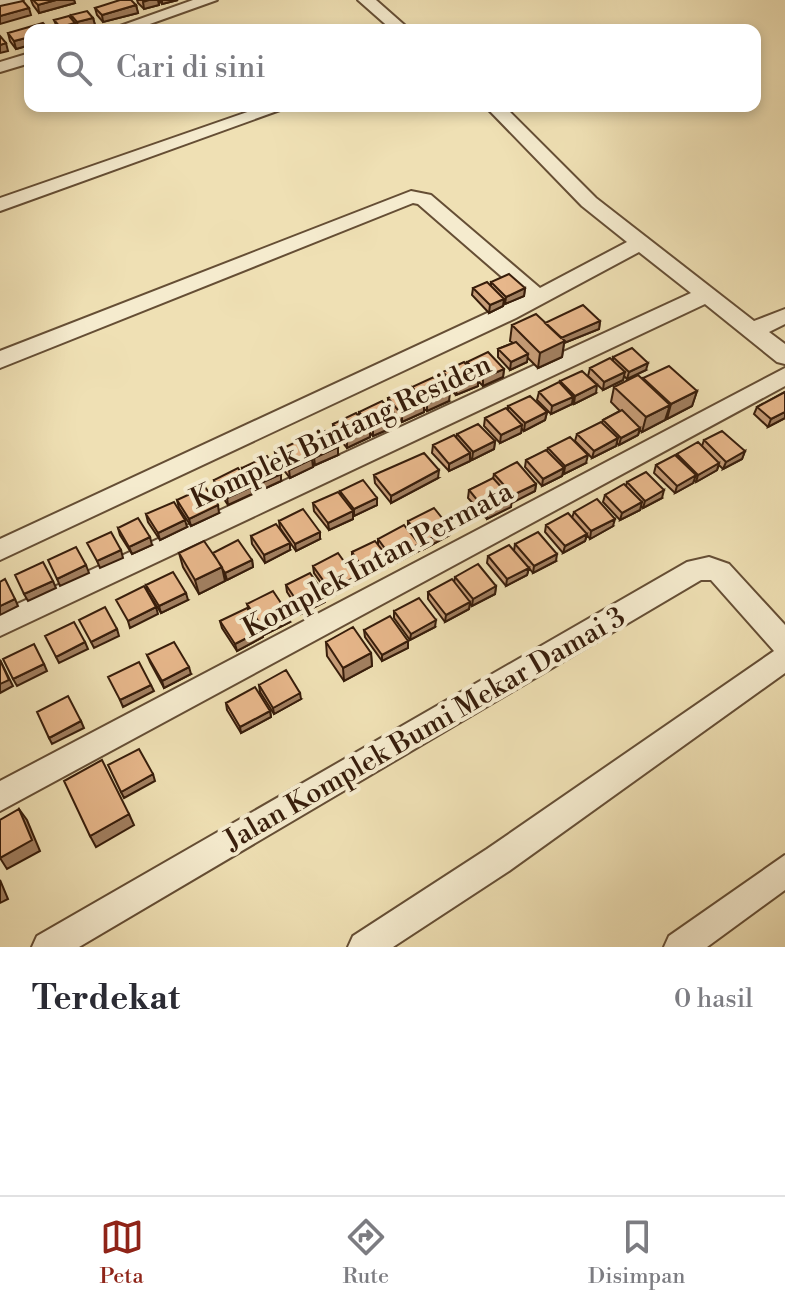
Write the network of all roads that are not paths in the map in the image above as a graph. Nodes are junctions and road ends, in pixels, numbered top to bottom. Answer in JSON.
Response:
{"nodes":[{"id":1,"x":15,"y":0,"type":"edge"},
{"id":2,"x":209,"y":0,"type":"edge"},
{"id":3,"x":366,"y":0,"type":"edge"},
{"id":4,"x":0,"y":4,"type":"edge"},
{"id":5,"x":135,"y":24,"type":"edge"},
{"id":6,"x":395,"y":24,"type":"edge"},
{"id":7,"x":24,"y":60,"type":"edge"},
{"id":8,"x":0,"y":67,"type":"edge"},
{"id":9,"x":265,"y":112,"type":"edge"},
{"id":10,"x":500,"y":112,"type":"edge"},
{"id":11,"x":0,"y":205,"type":"edge"},
{"id":12,"x":640,"y":243,"type":"junction"},
{"id":13,"x":707,"y":294,"type":"junction"},
{"id":14,"x":539,"y":298,"type":"junction"},
{"id":15,"x":785,"y":316,"type":"edge"},
{"id":16,"x":753,"y":330,"type":"junction"},
{"id":17,"x":785,"y":356,"type":"edge"},
{"id":18,"x":0,"y":360,"type":"edge"},
{"id":19,"x":785,"y":376,"type":"edge"},
{"id":20,"x":0,"y":550,"type":"edge"},
{"id":21,"x":0,"y":624,"type":"edge"},
{"id":22,"x":785,"y":644,"type":"edge"},
{"id":23,"x":785,"y":658,"type":"edge"},
{"id":24,"x":0,"y":797,"type":"edge"},
{"id":25,"x":785,"y":871,"type":"edge"},
{"id":26,"x":48,"y":947,"type":"edge"},
{"id":27,"x":364,"y":947,"type":"edge"},
{"id":28,"x":680,"y":947,"type":"edge"}],
"edges":[{"from":1,"to":4,"type":"street"},
{"from":2,"to":5,"type":"street"},
{"from":3,"to":6,"type":"street"},
{"from":7,"to":8,"type":"street"},
{"from":9,"to":11,"type":"street"},
{"from":10,"to":12,"type":"street"},
{"from":12,"to":13,"type":"street"},
{"from":12,"to":14,"type":"street"},
{"from":13,"to":16,"type":"street"},
{"from":13,"to":21,"type":"street","name":"Komplek Bintang Residen"},
{"from":14,"to":18,"type":"street"},
{"from":14,"to":20,"type":"street"},
{"from":15,"to":16,"type":"street"},
{"from":16,"to":17,"type":"street"},
{"from":19,"to":24,"type":"street","name":"Komplek Intan Permata"},
{"from":22,"to":26,"type":"street","name":"Jalan Komplek Bumi Mekar Damai 3"},
{"from":23,"to":27,"type":"street"},
{"from":25,"to":28,"type":"street"}]}
